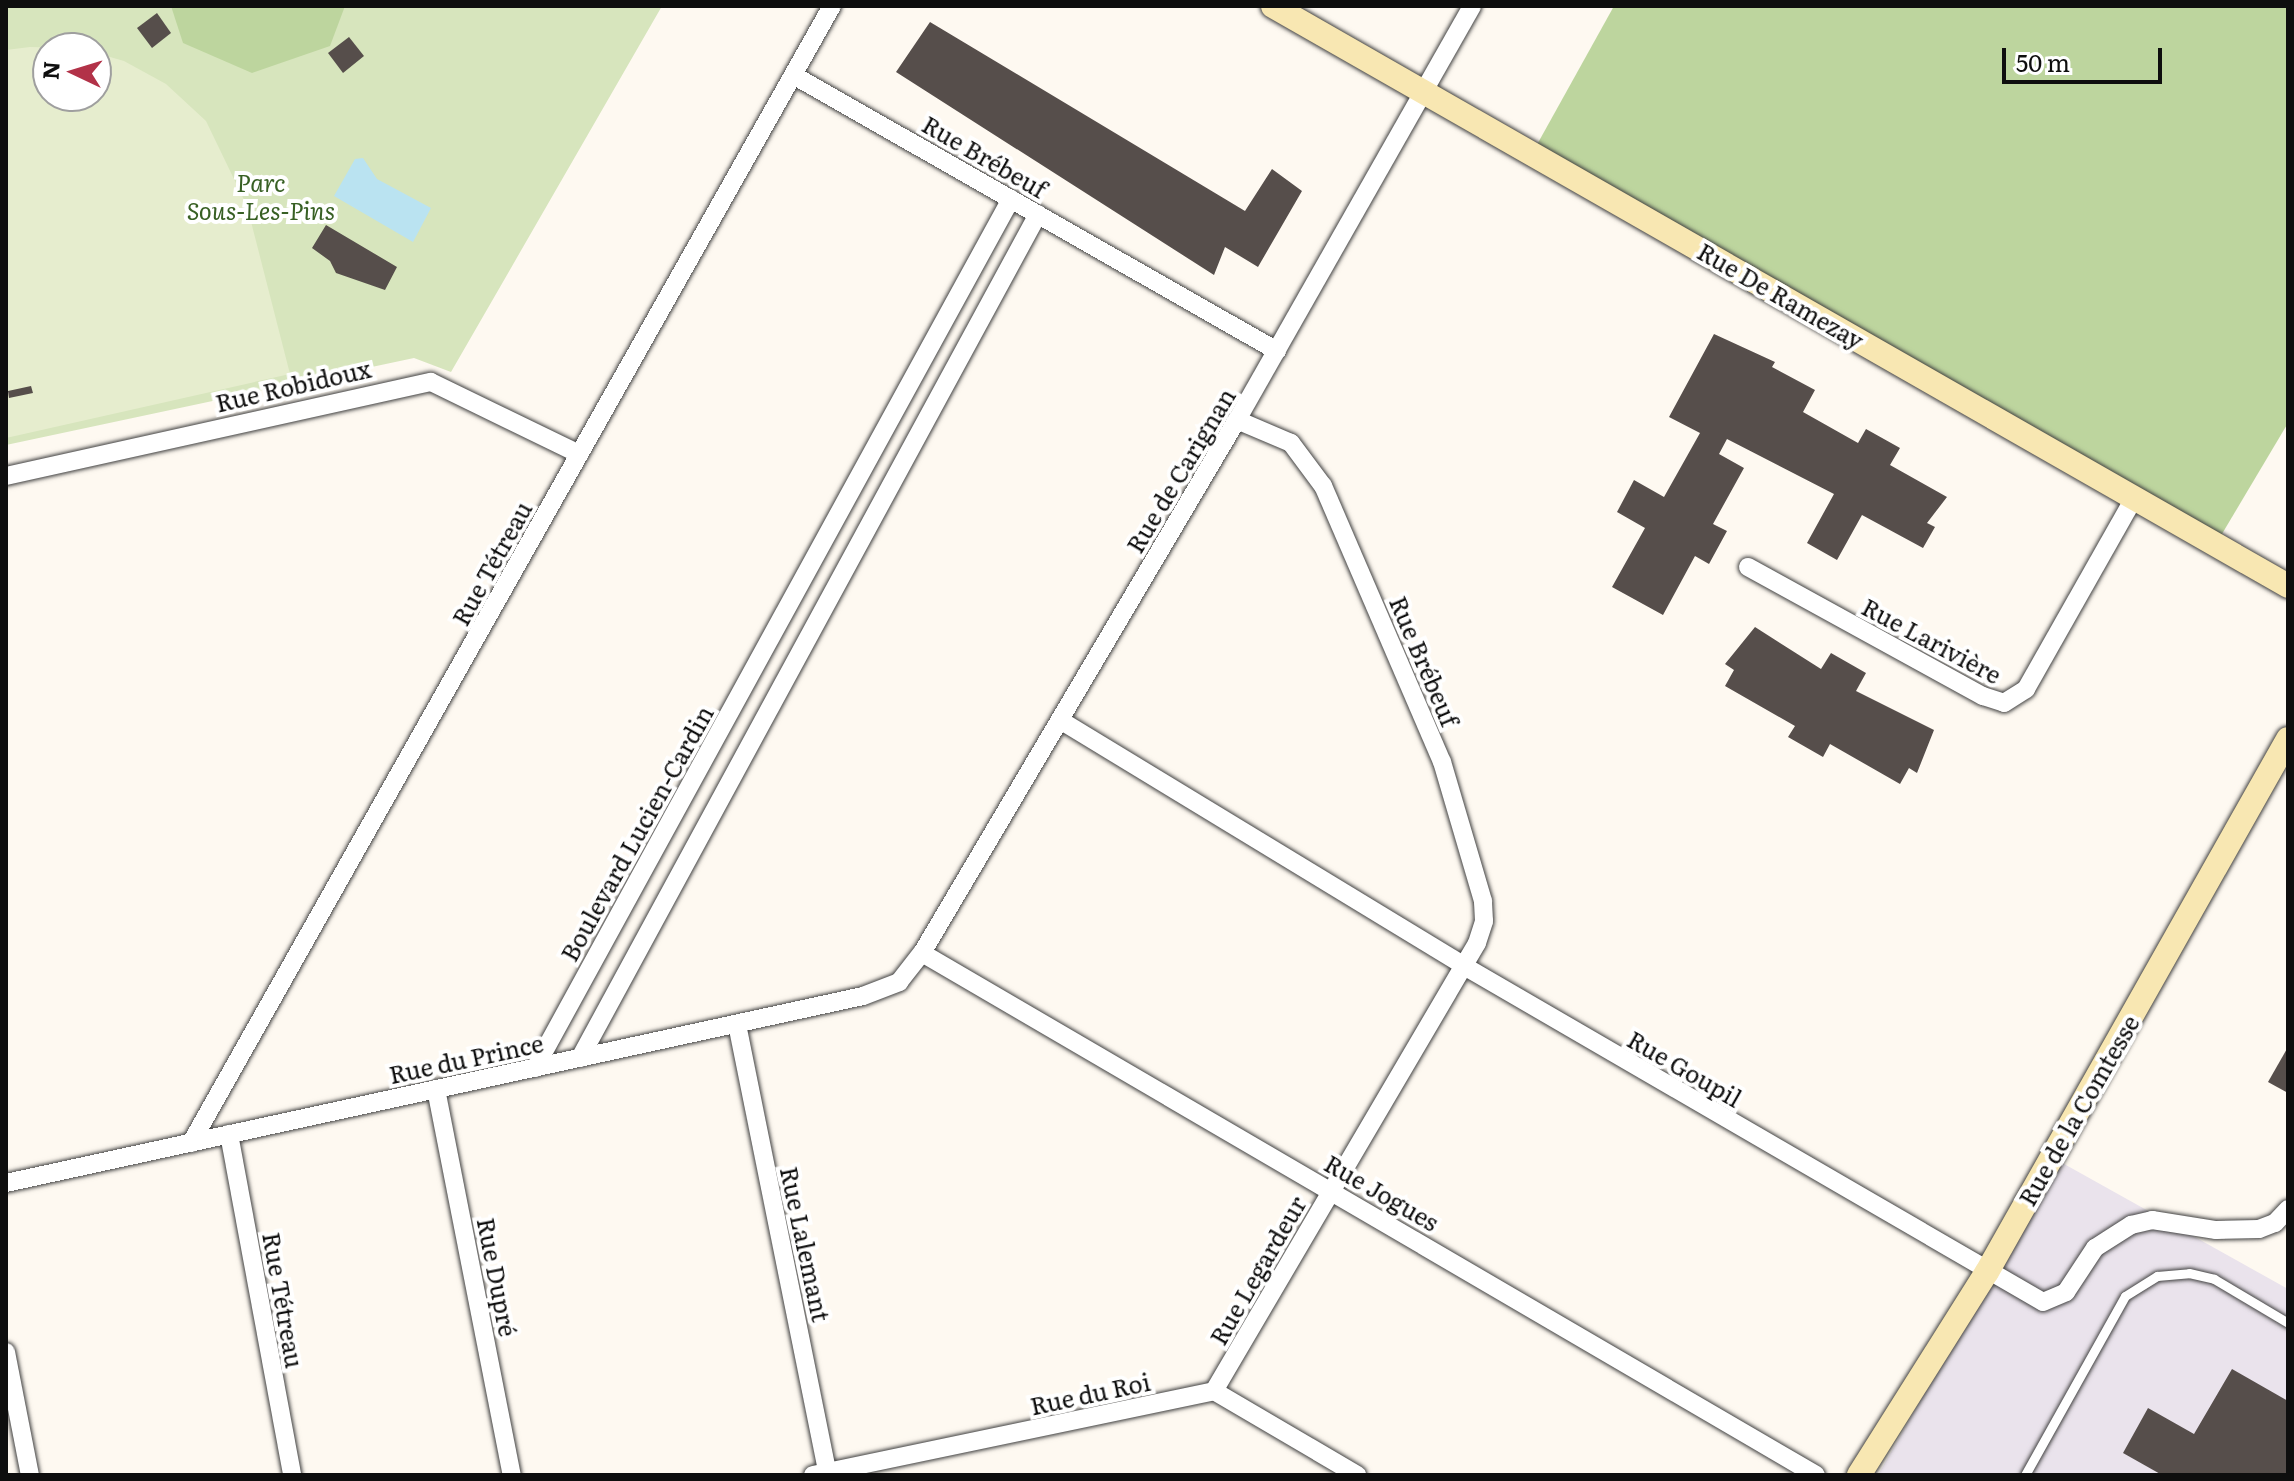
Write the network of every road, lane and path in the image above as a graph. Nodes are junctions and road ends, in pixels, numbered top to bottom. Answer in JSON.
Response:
{"nodes":[{"id":1,"x":832,"y":6,"type":"edge"},
{"id":2,"x":1273,"y":6,"type":"edge"},
{"id":3,"x":1472,"y":6,"type":"edge"},
{"id":4,"x":793,"y":75,"type":"junction"},
{"id":5,"x":1423,"y":93,"type":"junction"},
{"id":6,"x":1011,"y":199,"type":"junction"},
{"id":7,"x":1038,"y":214,"type":"junction"},
{"id":8,"x":1277,"y":351,"type":"junction"},
{"id":9,"x":890,"y":419,"type":"junction"},
{"id":10,"x":1237,"y":420,"type":"junction"},
{"id":11,"x":919,"y":434,"type":"junction"},
{"id":12,"x":579,"y":454,"type":"junction"},
{"id":13,"x":6,"y":476,"type":"edge"},
{"id":14,"x":2134,"y":498,"type":"junction"},
{"id":15,"x":1748,"y":567,"type":"dead end"},
{"id":16,"x":2288,"y":586,"type":"edge"},
{"id":17,"x":779,"y":622,"type":"junction"},
{"id":18,"x":808,"y":639,"type":"junction"},
{"id":19,"x":1060,"y":720,"type":"junction"},
{"id":20,"x":2288,"y":739,"type":"edge"},
{"id":21,"x":680,"y":804,"type":"junction"},
{"id":22,"x":709,"y":820,"type":"junction"},
{"id":23,"x":922,"y":953,"type":"junction"},
{"id":24,"x":1464,"y":966,"type":"junction"},
{"id":25,"x":737,"y":1024,"type":"junction"},
{"id":26,"x":580,"y":1058,"type":"junction"},
{"id":27,"x":535,"y":1068,"type":"junction"},
{"id":28,"x":436,"y":1089,"type":"junction"},
{"id":29,"x":229,"y":1134,"type":"junction"},
{"id":30,"x":191,"y":1143,"type":"junction"},
{"id":31,"x":6,"y":1183,"type":"edge"},
{"id":32,"x":1332,"y":1190,"type":"junction"},
{"id":33,"x":2288,"y":1209,"type":"edge"},
{"id":34,"x":1987,"y":1272,"type":"junction"},
{"id":35,"x":2288,"y":1323,"type":"edge"},
{"id":36,"x":6,"y":1352,"type":"edge"},
{"id":37,"x":1214,"y":1391,"type":"junction"},
{"id":38,"x":823,"y":1474,"type":"edge"},
{"id":39,"x":30,"y":1475,"type":"edge"},
{"id":40,"x":292,"y":1475,"type":"edge"},
{"id":41,"x":512,"y":1475,"type":"edge"},
{"id":42,"x":1357,"y":1475,"type":"edge"},
{"id":43,"x":1816,"y":1475,"type":"edge"},
{"id":44,"x":1859,"y":1475,"type":"edge"},
{"id":45,"x":2025,"y":1475,"type":"edge"}],
"edges":[{"from":1,"to":4,"type":"street","name":"Rue Tétreau"},
{"from":2,"to":5,"type":"street","name":"Rue De Ramezay"},
{"from":3,"to":5,"type":"street","name":"Rue de Carignan"},
{"from":4,"to":6,"type":"street","name":"Rue Brébeuf"},
{"from":4,"to":12,"type":"street","name":"Rue Tétreau"},
{"from":5,"to":8,"type":"street","name":"Rue de Carignan"},
{"from":5,"to":14,"type":"street","name":"Rue De Ramezay"},
{"from":6,"to":7,"type":"street","name":"Rue Brébeuf"},
{"from":6,"to":9,"type":"street","name":"Boulevard Lucien-Cardin"},
{"from":7,"to":8,"type":"street","name":"Rue Brébeuf"},
{"from":7,"to":11,"type":"street"},
{"from":8,"to":10,"type":"street","name":"Rue de Carignan"},
{"from":9,"to":11,"type":"street"},
{"from":9,"to":17,"type":"street","name":"Boulevard Lucien-Cardin"},
{"from":10,"to":19,"type":"street","name":"Rue de Carignan"},
{"from":10,"to":24,"type":"street","name":"Rue Brébeuf"},
{"from":11,"to":18,"type":"street"},
{"from":12,"to":13,"type":"street","name":"Rue Robidoux"},
{"from":12,"to":30,"type":"street","name":"Rue Tétreau"},
{"from":14,"to":15,"type":"street","name":"Rue Larivière"},
{"from":14,"to":16,"type":"street","name":"Rue De Ramezay"},
{"from":17,"to":18,"type":"street"},
{"from":17,"to":21,"type":"street","name":"Boulevard Lucien-Cardin"},
{"from":18,"to":22,"type":"street"},
{"from":19,"to":23,"type":"street","name":"Rue de Carignan"},
{"from":19,"to":24,"type":"street","name":"Rue Goupil"},
{"from":20,"to":34,"type":"street","name":"Rue de la Comtesse"},
{"from":21,"to":22,"type":"street"},
{"from":21,"to":27,"type":"street","name":"Boulevard Lucien-Cardin"},
{"from":22,"to":26,"type":"street"},
{"from":23,"to":25,"type":"street","name":"Rue du Prince"},
{"from":23,"to":32,"type":"street","name":"Rue Jogues"},
{"from":24,"to":32,"type":"street","name":"Rue Legardeur"},
{"from":24,"to":34,"type":"street","name":"Rue Goupil"},
{"from":25,"to":26,"type":"street","name":"Rue du Prince"},
{"from":25,"to":38,"type":"street","name":"Rue Lalemant"},
{"from":26,"to":27,"type":"street","name":"Rue du Prince"},
{"from":27,"to":28,"type":"street","name":"Rue du Prince"},
{"from":28,"to":29,"type":"street","name":"Rue du Prince"},
{"from":28,"to":41,"type":"street","name":"Rue Dupré"},
{"from":29,"to":30,"type":"street","name":"Rue du Prince"},
{"from":29,"to":40,"type":"street","name":"Rue Tétreau"},
{"from":30,"to":31,"type":"street","name":"Rue du Prince"},
{"from":32,"to":37,"type":"street","name":"Rue Legardeur"},
{"from":32,"to":43,"type":"street","name":"Rue Jogues"},
{"from":33,"to":34,"type":"street","name":"Rue Goupil"},
{"from":34,"to":44,"type":"street","name":"Rue de la Comtesse"},
{"from":35,"to":45,"type":"lane"},
{"from":36,"to":39,"type":"street"},
{"from":37,"to":38,"type":"street","name":"Rue du Roi"},
{"from":37,"to":42,"type":"street"}]}
